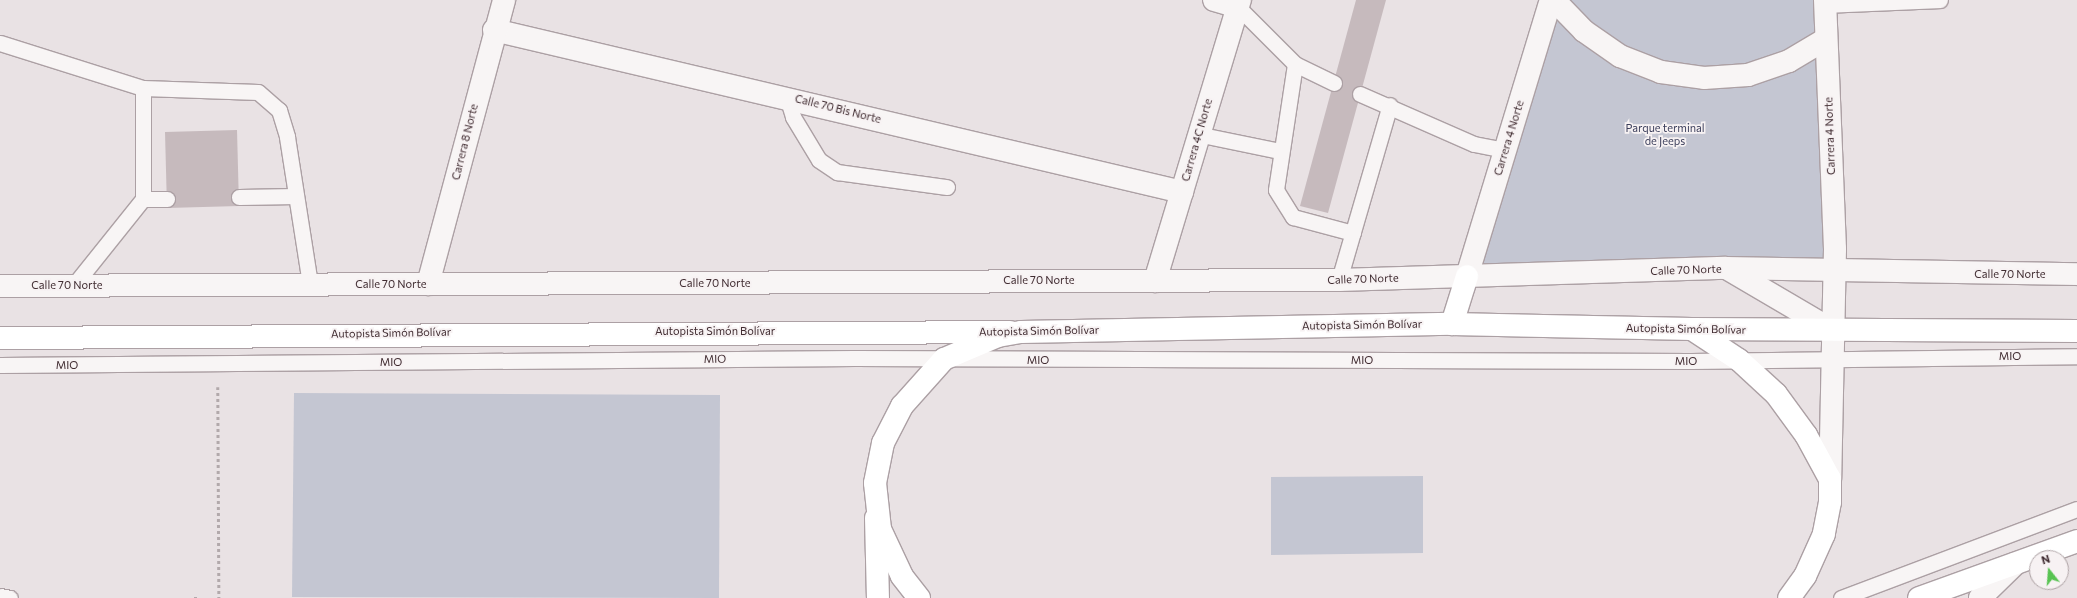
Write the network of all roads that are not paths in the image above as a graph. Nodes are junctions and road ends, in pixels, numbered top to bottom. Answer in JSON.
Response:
{"nodes":[{"id":1,"x":504,"y":0,"type":"edge"},
{"id":2,"x":1214,"y":0,"type":"edge"},
{"id":3,"x":1552,"y":0,"type":"edge"},
{"id":4,"x":1940,"y":0,"type":"edge"},
{"id":5,"x":1825,"y":2,"type":"edge"},
{"id":6,"x":1239,"y":4,"type":"edge"},
{"id":7,"x":494,"y":30,"type":"junction"},
{"id":8,"x":1826,"y":39,"type":"junction"},
{"id":9,"x":0,"y":43,"type":"edge"},
{"id":10,"x":1295,"y":64,"type":"junction"},
{"id":11,"x":1334,"y":84,"type":"dead end"},
{"id":12,"x":143,"y":88,"type":"junction"},
{"id":13,"x":1360,"y":94,"type":"dead end"},
{"id":14,"x":787,"y":96,"type":"junction"},
{"id":15,"x":1390,"y":105,"type":"junction"},
{"id":16,"x":1197,"y":134,"type":"junction"},
{"id":17,"x":1505,"y":150,"type":"junction"},
{"id":18,"x":1280,"y":151,"type":"junction"},
{"id":19,"x":947,"y":187,"type":"dead end"},
{"id":20,"x":1182,"y":192,"type":"junction"},
{"id":21,"x":296,"y":196,"type":"junction"},
{"id":22,"x":239,"y":197,"type":"dead end"},
{"id":23,"x":143,"y":199,"type":"junction"},
{"id":24,"x":167,"y":199,"type":"dead end"},
{"id":25,"x":1353,"y":233,"type":"junction"},
{"id":26,"x":1726,"y":268,"type":"junction"},
{"id":27,"x":1834,"y":272,"type":"junction"},
{"id":28,"x":2077,"y":274,"type":"edge"},
{"id":29,"x":1467,"y":276,"type":"junction"},
{"id":30,"x":1339,"y":280,"type":"junction"},
{"id":31,"x":1155,"y":281,"type":"junction"},
{"id":32,"x":310,"y":284,"type":"junction"},
{"id":33,"x":428,"y":284,"type":"junction"},
{"id":34,"x":74,"y":285,"type":"junction"},
{"id":35,"x":0,"y":286,"type":"edge"},
{"id":36,"x":1452,"y":324,"type":"junction"},
{"id":37,"x":1692,"y":329,"type":"junction"},
{"id":38,"x":1832,"y":330,"type":"junction"},
{"id":39,"x":2074,"y":330,"type":"edge"},
{"id":40,"x":1021,"y":332,"type":"junction"},
{"id":41,"x":0,"y":338,"type":"edge"},
{"id":42,"x":2077,"y":356,"type":"edge"},
{"id":43,"x":1832,"y":358,"type":"junction"},
{"id":44,"x":944,"y":359,"type":"junction"},
{"id":45,"x":1739,"y":360,"type":"junction"},
{"id":46,"x":0,"y":365,"type":"edge"},
{"id":47,"x":1830,"y":479,"type":"junction"},
{"id":48,"x":875,"y":503,"type":"junction"},
{"id":49,"x":2077,"y":509,"type":"edge"},
{"id":50,"x":2077,"y":541,"type":"edge"},
{"id":51,"x":2016,"y":564,"type":"junction"},
{"id":52,"x":0,"y":596,"type":"edge"},
{"id":53,"x":10,"y":598,"type":"edge"},
{"id":54,"x":878,"y":598,"type":"edge"},
{"id":55,"x":919,"y":598,"type":"edge"},
{"id":56,"x":1789,"y":598,"type":"edge"},
{"id":57,"x":1841,"y":598,"type":"edge"},
{"id":58,"x":1919,"y":598,"type":"edge"},
{"id":59,"x":1980,"y":598,"type":"edge"}],
"edges":[{"from":1,"to":7,"type":"street","name":"Carrera 8 Norte"},
{"from":2,"to":6,"type":"street"},
{"from":3,"to":8,"type":"street"},
{"from":3,"to":17,"type":"street","name":"Carrera 4 Norte"},
{"from":4,"to":5,"type":"lane"},
{"from":5,"to":8,"type":"street","name":"Carrera 4 Norte"},
{"from":6,"to":10,"type":"lane"},
{"from":6,"to":16,"type":"street","name":"Carrera 4C Norte"},
{"from":7,"to":14,"type":"street","name":"Calle 70 Bis Norte"},
{"from":7,"to":33,"type":"street","name":"Carrera 8 Norte"},
{"from":8,"to":27,"type":"street","name":"Carrera 4 Norte"},
{"from":9,"to":12,"type":"lane"},
{"from":10,"to":11,"type":"lane"},
{"from":10,"to":18,"type":"lane"},
{"from":12,"to":21,"type":"lane"},
{"from":12,"to":23,"type":"lane"},
{"from":13,"to":15,"type":"lane"},
{"from":14,"to":19,"type":"lane"},
{"from":14,"to":20,"type":"street","name":"Calle 70 Bis Norte"},
{"from":15,"to":17,"type":"lane"},
{"from":15,"to":25,"type":"lane"},
{"from":16,"to":18,"type":"lane"},
{"from":16,"to":20,"type":"street","name":"Carrera 4C Norte"},
{"from":17,"to":29,"type":"street","name":"Carrera 4 Norte"},
{"from":18,"to":25,"type":"lane"},
{"from":20,"to":31,"type":"street","name":"Carrera 4C Norte"},
{"from":21,"to":22,"type":"lane"},
{"from":21,"to":32,"type":"lane"},
{"from":23,"to":24,"type":"lane"},
{"from":23,"to":34,"type":"lane"},
{"from":25,"to":30,"type":"lane"},
{"from":26,"to":27,"type":"street","name":"Calle 70 Norte"},
{"from":26,"to":29,"type":"street","name":"Calle 70 Norte"},
{"from":26,"to":38,"type":"street"},
{"from":27,"to":28,"type":"street","name":"Calle 70 Norte"},
{"from":27,"to":38,"type":"street","name":"Carrera 4 Norte"},
{"from":29,"to":30,"type":"street","name":"Calle 70 Norte"},
{"from":29,"to":36,"type":"main road"},
{"from":30,"to":31,"type":"street","name":"Calle 70 Norte"},
{"from":31,"to":33,"type":"street","name":"Calle 70 Norte"},
{"from":32,"to":33,"type":"street","name":"Calle 70 Norte"},
{"from":32,"to":34,"type":"street","name":"Calle 70 Norte"},
{"from":34,"to":35,"type":"street","name":"Calle 70 Norte"},
{"from":36,"to":37,"type":"main road","name":"Autopista Simón Bolívar"},
{"from":36,"to":40,"type":"main road","name":"Autopista Simón Bolívar"},
{"from":37,"to":38,"type":"main road","name":"Autopista Simón Bolívar"},
{"from":37,"to":45,"type":"main road"},
{"from":38,"to":39,"type":"main road","name":"Autopista Simón Bolívar"},
{"from":38,"to":43,"type":"street","name":"Carrera 4 Norte"},
{"from":40,"to":41,"type":"main road","name":"Autopista Simón Bolívar"},
{"from":40,"to":44,"type":"main road"},
{"from":42,"to":43,"type":"lane","name":"MIO"},
{"from":43,"to":45,"type":"lane","name":"MIO"},
{"from":43,"to":47,"type":"street","name":"Carrera 4 Norte"},
{"from":44,"to":45,"type":"lane","name":"MIO"},
{"from":44,"to":46,"type":"lane","name":"MIO"},
{"from":44,"to":48,"type":"main road"},
{"from":45,"to":47,"type":"main road"},
{"from":47,"to":56,"type":"main road"},
{"from":48,"to":54,"type":"main road"},
{"from":48,"to":55,"type":"main road"},
{"from":49,"to":57,"type":"lane"},
{"from":50,"to":51,"type":"main road"},
{"from":51,"to":58,"type":"main road"},
{"from":51,"to":59,"type":"street"},
{"from":52,"to":53,"type":"lane"}]}
